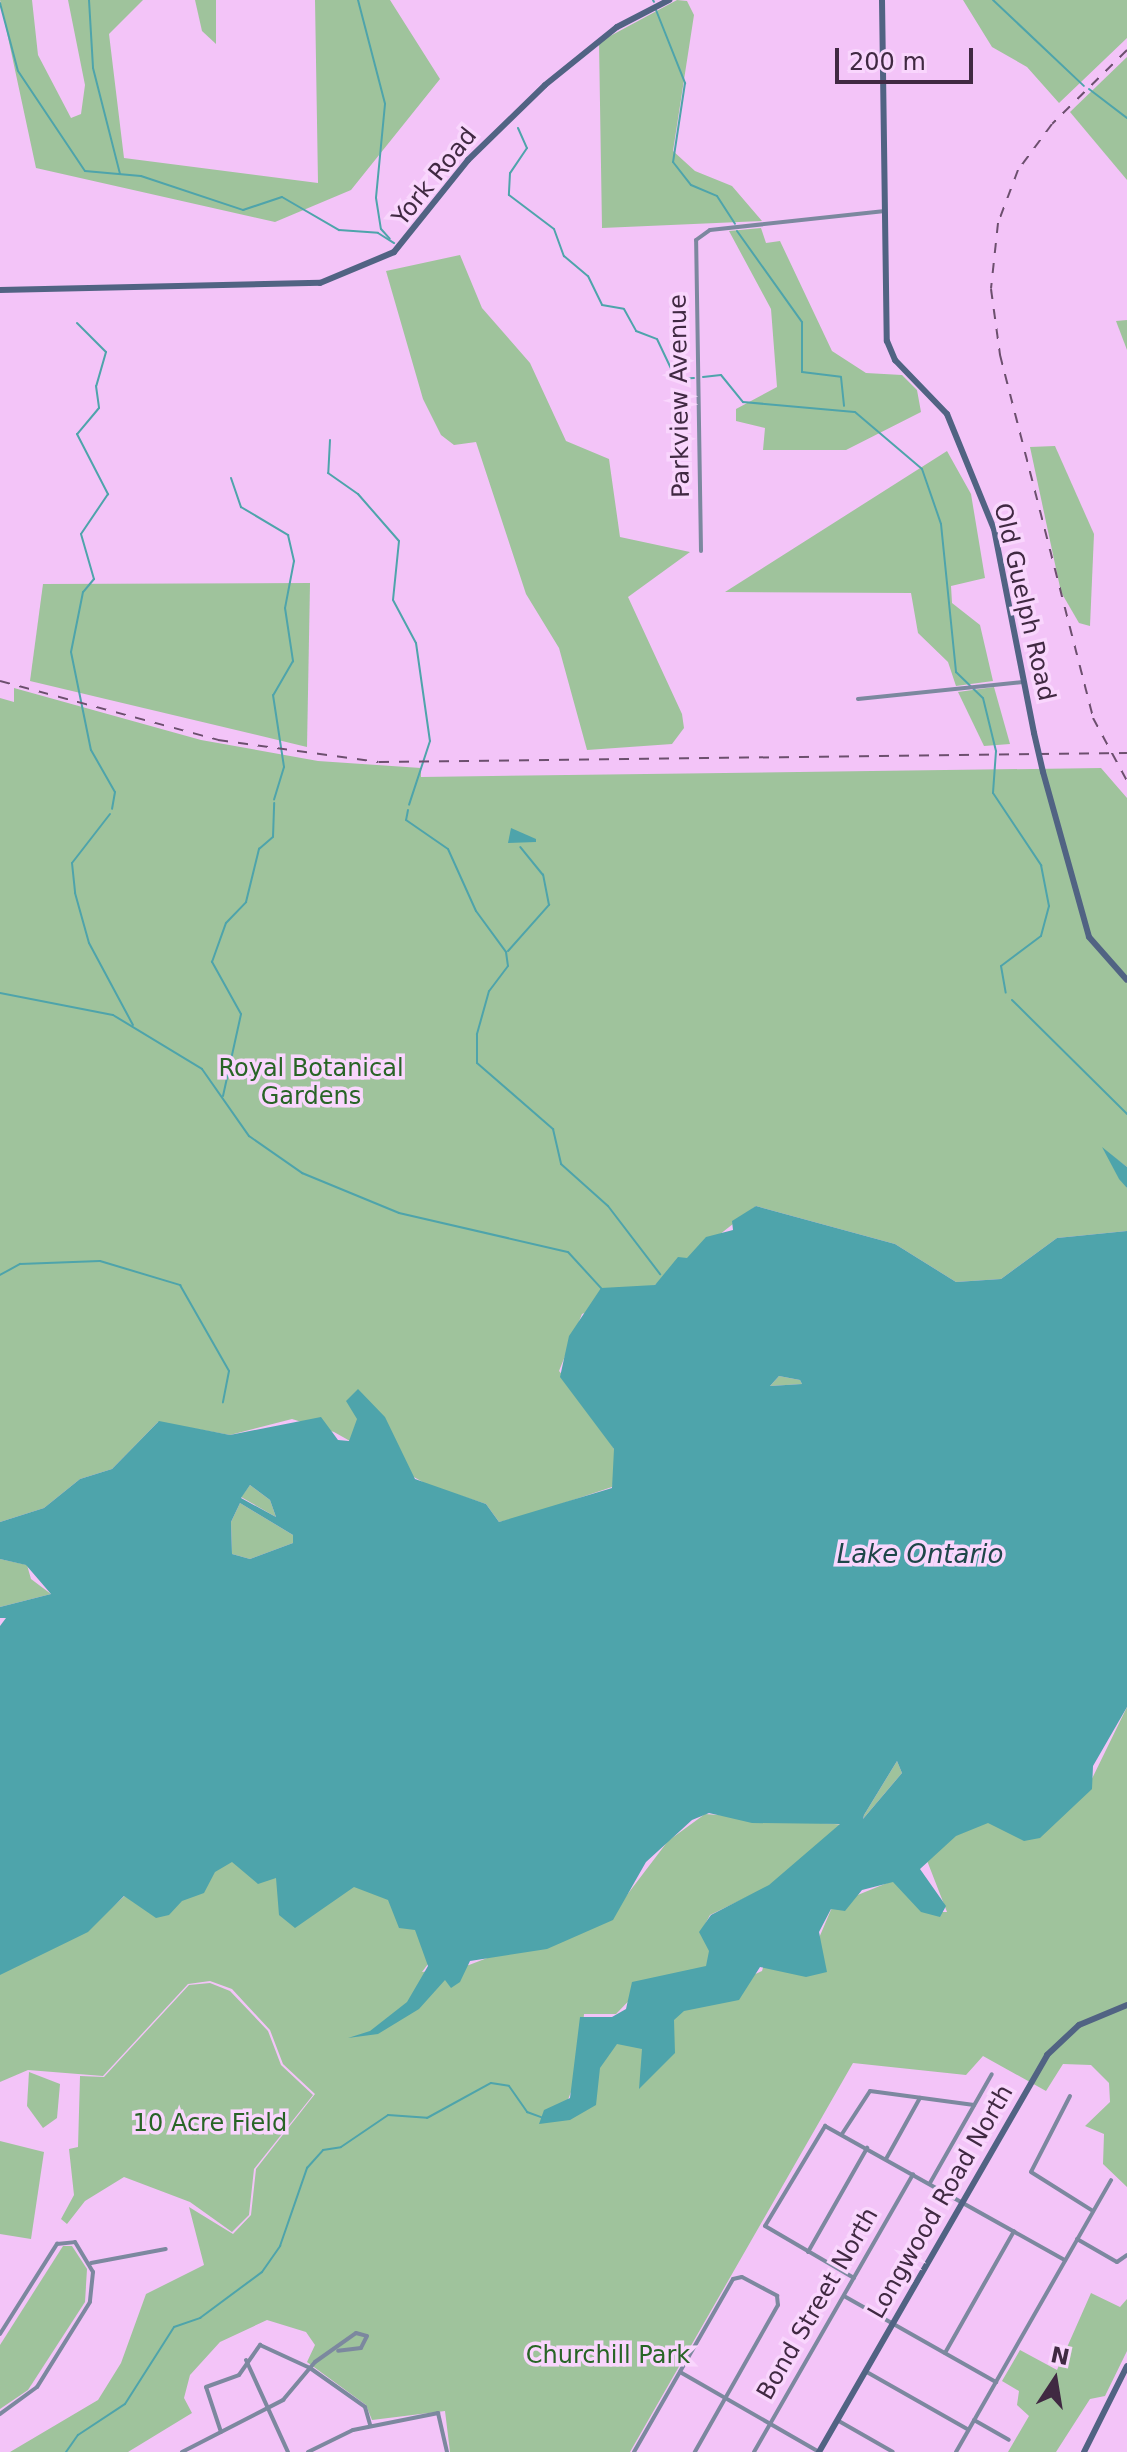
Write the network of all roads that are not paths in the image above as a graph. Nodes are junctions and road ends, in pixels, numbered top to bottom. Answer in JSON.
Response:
{"nodes":[{"id":1,"x":669,"y":0,"type":"edge"},
{"id":2,"x":882,"y":0,"type":"edge"},
{"id":3,"x":886,"y":210,"type":"junction"},
{"id":4,"x":0,"y":290,"type":"edge"},
{"id":5,"x":701,"y":551,"type":"dead end"},
{"id":6,"x":1024,"y":681,"type":"junction"},
{"id":7,"x":858,"y":699,"type":"dead end"},
{"id":8,"x":1127,"y":980,"type":"edge"},
{"id":9,"x":1127,"y":2005,"type":"edge"},
{"id":10,"x":992,"y":2074,"type":"dead end"},
{"id":11,"x":1070,"y":2096,"type":"dead end"},
{"id":12,"x":920,"y":2098,"type":"junction"},
{"id":13,"x":974,"y":2105,"type":"junction"},
{"id":14,"x":842,"y":2134,"type":"junction"},
{"id":15,"x":867,"y":2148,"type":"junction"},
{"id":16,"x":886,"y":2159,"type":"junction"},
{"id":17,"x":913,"y":2174,"type":"junction"},
{"id":18,"x":1111,"y":2180,"type":"dead end"},
{"id":19,"x":929,"y":2183,"type":"junction"},
{"id":20,"x":962,"y":2202,"type":"junction"},
{"id":21,"x":1093,"y":2211,"type":"junction"},
{"id":22,"x":1014,"y":2231,"type":"junction"},
{"id":23,"x":1077,"y":2239,"type":"junction"},
{"id":24,"x":166,"y":2249,"type":"dead end"},
{"id":25,"x":808,"y":2252,"type":"junction"},
{"id":26,"x":1127,"y":2255,"type":"edge"},
{"id":27,"x":1065,"y":2260,"type":"junction"},
{"id":28,"x":91,"y":2263,"type":"junction"},
{"id":29,"x":854,"y":2278,"type":"junction"},
{"id":30,"x":844,"y":2296,"type":"junction"},
{"id":31,"x":893,"y":2324,"type":"junction"},
{"id":32,"x":0,"y":2334,"type":"edge"},
{"id":33,"x":338,"y":2351,"type":"junction"},
{"id":34,"x":945,"y":2353,"type":"junction"},
{"id":35,"x":246,"y":2360,"type":"junction"},
{"id":36,"x":1127,"y":2366,"type":"edge"},
{"id":37,"x":310,"y":2368,"type":"junction"},
{"id":38,"x":865,"y":2371,"type":"junction"},
{"id":39,"x":680,"y":2372,"type":"junction"},
{"id":40,"x":996,"y":2382,"type":"junction"},
{"id":41,"x":725,"y":2398,"type":"junction"},
{"id":42,"x":270,"y":2407,"type":"junction"},
{"id":43,"x":0,"y":2414,"type":"edge"},
{"id":44,"x":837,"y":2420,"type":"junction"},
{"id":45,"x":974,"y":2420,"type":"junction"},
{"id":46,"x":770,"y":2424,"type":"junction"},
{"id":47,"x":370,"y":2425,"type":"junction"},
{"id":48,"x":968,"y":2430,"type":"junction"},
{"id":49,"x":221,"y":2432,"type":"junction"},
{"id":50,"x":1009,"y":2440,"type":"dead end"},
{"id":51,"x":886,"y":2450,"type":"edge"},
{"id":52,"x":182,"y":2452,"type":"edge"},
{"id":53,"x":288,"y":2452,"type":"edge"},
{"id":54,"x":308,"y":2452,"type":"edge"},
{"id":55,"x":447,"y":2452,"type":"edge"},
{"id":56,"x":634,"y":2452,"type":"edge"},
{"id":57,"x":695,"y":2452,"type":"edge"},
{"id":58,"x":754,"y":2452,"type":"edge"},
{"id":59,"x":819,"y":2452,"type":"edge"},
{"id":60,"x":893,"y":2452,"type":"edge"},
{"id":61,"x":956,"y":2452,"type":"edge"},
{"id":62,"x":1084,"y":2452,"type":"edge"}],
"edges":[{"from":1,"to":4,"type":"street","name":"York Road"},
{"from":2,"to":3,"type":"street","name":"Old Guelph Road"},
{"from":3,"to":5,"type":"street","name":"Parkview Avenue"},
{"from":3,"to":6,"type":"street","name":"Old Guelph Road"},
{"from":6,"to":7,"type":"street"},
{"from":6,"to":8,"type":"street","name":"Old Guelph Road","bridge":true},
{"from":9,"to":20,"type":"street","name":"Longwood Road North"},
{"from":10,"to":13,"type":"street"},
{"from":11,"to":21,"type":"street"},
{"from":12,"to":13,"type":"street"},
{"from":12,"to":14,"type":"street"},
{"from":12,"to":16,"type":"street"},
{"from":13,"to":19,"type":"street"},
{"from":14,"to":15,"type":"street"},
{"from":14,"to":25,"type":"street"},
{"from":15,"to":16,"type":"street"},
{"from":15,"to":25,"type":"street"},
{"from":16,"to":17,"type":"street"},
{"from":17,"to":19,"type":"street"},
{"from":17,"to":29,"type":"street","name":"Bond Street North"},
{"from":18,"to":21,"type":"street"},
{"from":19,"to":20,"type":"street"},
{"from":20,"to":22,"type":"street"},
{"from":20,"to":31,"type":"street","name":"Longwood Road North"},
{"from":21,"to":23,"type":"street"},
{"from":22,"to":27,"type":"street"},
{"from":22,"to":34,"type":"street"},
{"from":23,"to":26,"type":"street"},
{"from":23,"to":27,"type":"street"},
{"from":24,"to":28,"type":"street"},
{"from":25,"to":29,"type":"street"},
{"from":27,"to":40,"type":"street"},
{"from":28,"to":32,"type":"street"},
{"from":28,"to":43,"type":"street"},
{"from":29,"to":30,"type":"street","name":"Bond Street North"},
{"from":30,"to":31,"type":"street"},
{"from":30,"to":46,"type":"street","name":"Bond Street North"},
{"from":31,"to":34,"type":"street"},
{"from":31,"to":38,"type":"street","name":"Longwood Road North"},
{"from":33,"to":33,"type":"street"},
{"from":33,"to":37,"type":"street"},
{"from":34,"to":40,"type":"street"},
{"from":35,"to":37,"type":"street"},
{"from":35,"to":42,"type":"street"},
{"from":35,"to":49,"type":"street"},
{"from":36,"to":62,"type":"street"},
{"from":37,"to":42,"type":"street"},
{"from":37,"to":47,"type":"street"},
{"from":38,"to":44,"type":"street","name":"Longwood Road North"},
{"from":38,"to":48,"type":"street"},
{"from":39,"to":41,"type":"street"},
{"from":39,"to":41,"type":"street"},
{"from":39,"to":56,"type":"street"},
{"from":40,"to":45,"type":"street"},
{"from":41,"to":46,"type":"street"},
{"from":41,"to":57,"type":"street"},
{"from":42,"to":49,"type":"street"},
{"from":42,"to":53,"type":"street"},
{"from":44,"to":51,"type":"street"},
{"from":44,"to":59,"type":"street","name":"Longwood Road North"},
{"from":45,"to":48,"type":"street"},
{"from":45,"to":50,"type":"street"},
{"from":46,"to":58,"type":"street","name":"Bond Street North"},
{"from":46,"to":59,"type":"street"},
{"from":47,"to":54,"type":"street"},
{"from":47,"to":55,"type":"street"},
{"from":48,"to":61,"type":"street"},
{"from":49,"to":52,"type":"street"},
{"from":51,"to":60,"type":"street"}]}
